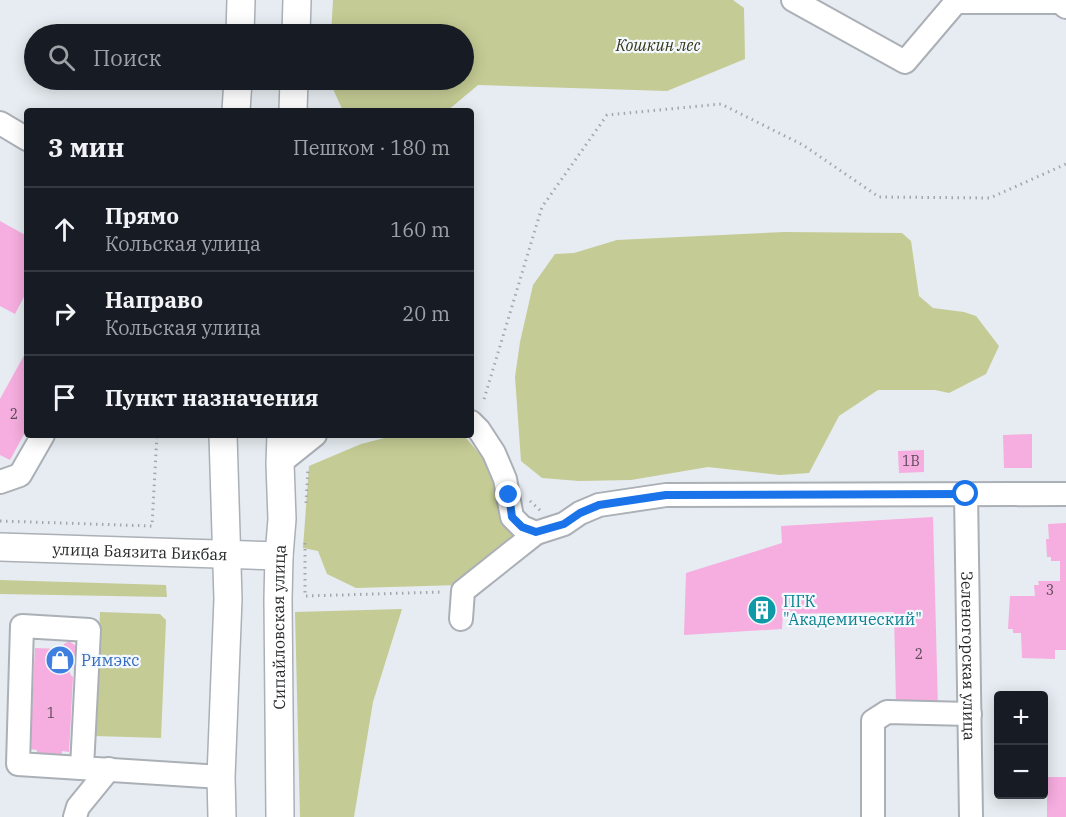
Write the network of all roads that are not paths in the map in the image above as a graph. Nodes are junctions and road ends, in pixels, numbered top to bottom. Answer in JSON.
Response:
{"nodes":[{"id":1,"x":241,"y":0,"type":"edge"},
{"id":2,"x":297,"y":0,"type":"edge"},
{"id":3,"x":793,"y":0,"type":"edge"},
{"id":4,"x":1066,"y":7,"type":"edge"},
{"id":5,"x":240,"y":24,"type":"edge"},
{"id":6,"x":296,"y":24,"type":"edge"},
{"id":7,"x":237,"y":90,"type":"edge"},
{"id":8,"x":294,"y":90,"type":"edge"},
{"id":9,"x":236,"y":108,"type":"edge"},
{"id":10,"x":293,"y":108,"type":"edge"},
{"id":11,"x":0,"y":123,"type":"edge"},
{"id":12,"x":24,"y":136,"type":"edge"},
{"id":13,"x":474,"y":425,"type":"edge"},
{"id":14,"x":41,"y":438,"type":"edge"},
{"id":15,"x":223,"y":438,"type":"edge"},
{"id":16,"x":281,"y":438,"type":"edge"},
{"id":17,"x":311,"y":438,"type":"edge"},
{"id":18,"x":280,"y":463,"type":"junction"},
{"id":19,"x":0,"y":482,"type":"edge"},
{"id":20,"x":966,"y":494,"type":"junction"},
{"id":21,"x":1066,"y":494,"type":"edge"},
{"id":22,"x":536,"y":532,"type":"junction"},
{"id":23,"x":0,"y":547,"type":"edge"},
{"id":24,"x":226,"y":555,"type":"junction"},
{"id":25,"x":279,"y":556,"type":"junction"},
{"id":26,"x":461,"y":619,"type":"dead end"},
{"id":27,"x":970,"y":714,"type":"junction"},
{"id":28,"x":82,"y":768,"type":"junction"},
{"id":29,"x":109,"y":769,"type":"junction"},
{"id":30,"x":221,"y":777,"type":"junction"},
{"id":31,"x":75,"y":817,"type":"edge"},
{"id":32,"x":222,"y":817,"type":"edge"},
{"id":33,"x":280,"y":817,"type":"edge"},
{"id":34,"x":873,"y":817,"type":"edge"},
{"id":35,"x":971,"y":817,"type":"edge"}],
"edges":[{"from":1,"to":5,"type":"main road"},
{"from":2,"to":6,"type":"main road"},
{"from":3,"to":4,"type":"street"},
{"from":7,"to":9,"type":"main road"},
{"from":8,"to":10,"type":"main road"},
{"from":11,"to":12,"type":"street"},
{"from":13,"to":22,"type":"street"},
{"from":14,"to":19,"type":"street"},
{"from":15,"to":24,"type":"main road"},
{"from":16,"to":18,"type":"main road","name":"Сипайловская улица"},
{"from":17,"to":18,"type":"street"},
{"from":18,"to":25,"type":"main road","name":"Сипайловская улица"},
{"from":20,"to":21,"type":"street"},
{"from":20,"to":22,"type":"street"},
{"from":20,"to":27,"type":"street","name":"Зеленогорская улица"},
{"from":22,"to":26,"type":"street"},
{"from":23,"to":24,"type":"main road","name":"улица Баязита Бикбая"},
{"from":24,"to":25,"type":"main road","name":"улица Баязита Бикбая"},
{"from":24,"to":30,"type":"main road"},
{"from":25,"to":33,"type":"main road","name":"Сипайловская улица"},
{"from":27,"to":34,"type":"street"},
{"from":27,"to":35,"type":"street","name":"Зеленогорская улица"},
{"from":28,"to":28,"type":"street"},
{"from":28,"to":29,"type":"street"},
{"from":29,"to":30,"type":"street"},
{"from":29,"to":31,"type":"street"},
{"from":30,"to":32,"type":"main road"}]}
